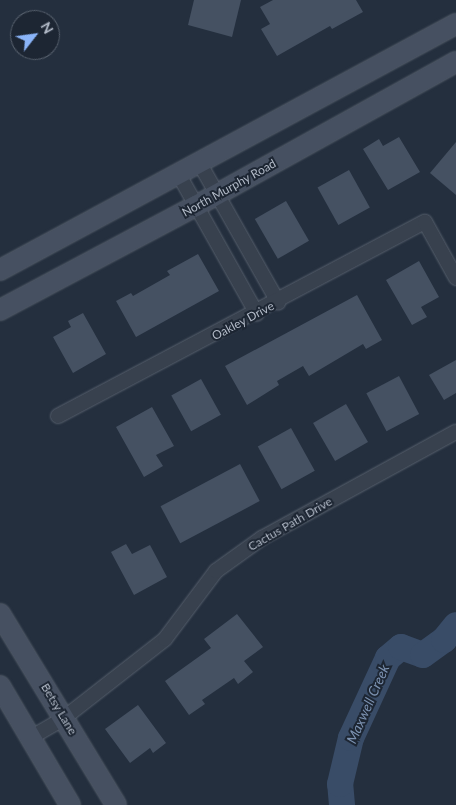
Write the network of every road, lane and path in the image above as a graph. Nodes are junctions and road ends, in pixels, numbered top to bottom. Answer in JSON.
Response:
{"nodes":[{"id":1,"x":456,"y":24,"type":"edge"},
{"id":2,"x":456,"y":62,"type":"edge"},
{"id":3,"x":200,"y":164,"type":"junction"},
{"id":4,"x":179,"y":176,"type":"junction"},
{"id":5,"x":217,"y":194,"type":"junction"},
{"id":6,"x":196,"y":206,"type":"junction"},
{"id":7,"x":0,"y":270,"type":"edge"},
{"id":8,"x":456,"y":278,"type":"edge"},
{"id":9,"x":278,"y":302,"type":"junction"},
{"id":10,"x":0,"y":310,"type":"edge"},
{"id":11,"x":257,"y":314,"type":"junction"},
{"id":12,"x":58,"y":416,"type":"dead end"},
{"id":13,"x":456,"y":432,"type":"edge"},
{"id":14,"x":0,"y":614,"type":"edge"},
{"id":15,"x":0,"y":686,"type":"edge"},
{"id":16,"x":64,"y":718,"type":"junction"},
{"id":17,"x":30,"y":738,"type":"junction"},
{"id":18,"x":70,"y":805,"type":"edge"},
{"id":19,"x":116,"y":805,"type":"edge"}],
"edges":[{"from":1,"to":3,"type":"main road"},
{"from":2,"to":5,"type":"main road","name":"North Murphy Road"},
{"from":3,"to":4,"type":"main road"},
{"from":3,"to":5,"type":"street"},
{"from":4,"to":6,"type":"street"},
{"from":4,"to":7,"type":"main road"},
{"from":5,"to":6,"type":"main road","name":"North Murphy Road"},
{"from":5,"to":9,"type":"street"},
{"from":6,"to":10,"type":"main road","name":"North Murphy Road"},
{"from":6,"to":11,"type":"street"},
{"from":8,"to":9,"type":"street","name":"Oakley Drive"},
{"from":9,"to":11,"type":"street","name":"Oakley Drive"},
{"from":11,"to":12,"type":"street","name":"Oakley Drive"},
{"from":13,"to":16,"type":"street","name":"Cactus Path Drive"},
{"from":14,"to":16,"type":"main road","name":"Betsy Lane"},
{"from":15,"to":17,"type":"main road"},
{"from":16,"to":17,"type":"street","name":"Cactus Path Drive"},
{"from":16,"to":19,"type":"main road","name":"Betsy Lane"},
{"from":17,"to":18,"type":"main road"}]}
